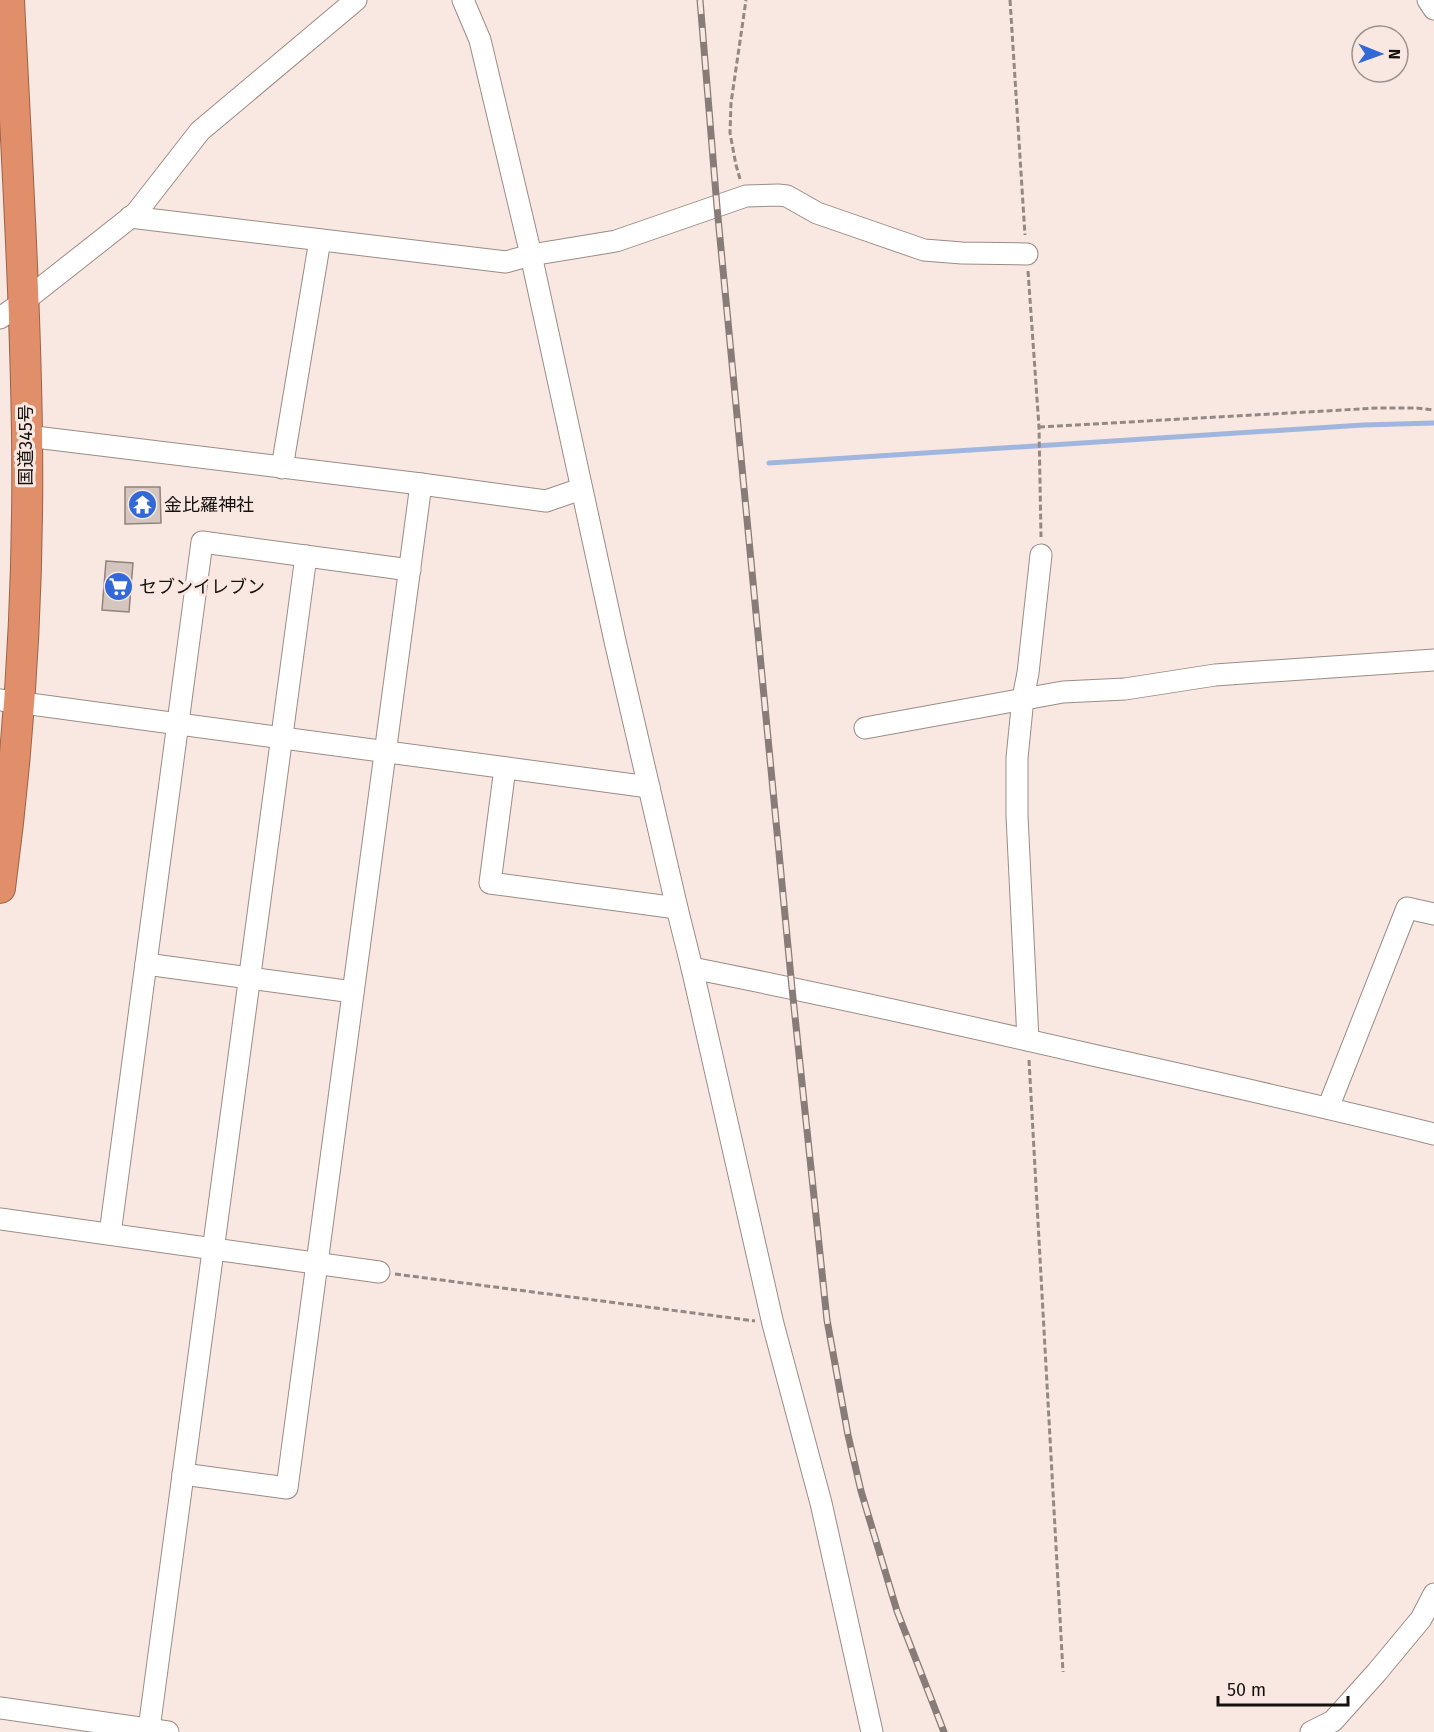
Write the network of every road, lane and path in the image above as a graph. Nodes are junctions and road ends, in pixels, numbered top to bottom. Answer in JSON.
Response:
{"nodes":[{"id":1,"x":9,"y":0,"type":"edge"},
{"id":2,"x":356,"y":0,"type":"edge"},
{"id":3,"x":463,"y":0,"type":"edge"},
{"id":4,"x":472,"y":0,"type":"edge"},
{"id":5,"x":746,"y":0,"type":"edge"},
{"id":6,"x":1010,"y":0,"type":"edge"},
{"id":7,"x":1428,"y":0,"type":"edge"},
{"id":8,"x":1434,"y":9,"type":"edge"},
{"id":9,"x":480,"y":40,"type":"junction"},
{"id":10,"x":746,"y":196,"type":"junction"},
{"id":11,"x":130,"y":217,"type":"junction"},
{"id":12,"x":320,"y":240,"type":"junction"},
{"id":13,"x":1027,"y":254,"type":"junction"},
{"id":14,"x":531,"y":255,"type":"junction"},
{"id":15,"x":12,"y":310,"type":"edge"},
{"id":16,"x":1434,"y":410,"type":"edge"},
{"id":17,"x":1039,"y":427,"type":"junction"},
{"id":18,"x":27,"y":436,"type":"junction"},
{"id":19,"x":282,"y":468,"type":"junction"},
{"id":20,"x":421,"y":484,"type":"junction"},
{"id":21,"x":581,"y":489,"type":"junction"},
{"id":22,"x":1041,"y":555,"type":"joint"},
{"id":23,"x":306,"y":556,"type":"junction"},
{"id":24,"x":410,"y":570,"type":"junction"},
{"id":25,"x":1434,"y":660,"type":"edge"},
{"id":26,"x":1023,"y":698,"type":"junction"},
{"id":27,"x":9,"y":701,"type":"edge"},
{"id":28,"x":178,"y":724,"type":"junction"},
{"id":29,"x":866,"y":728,"type":"dead end"},
{"id":30,"x":282,"y":738,"type":"junction"},
{"id":31,"x":386,"y":752,"type":"junction"},
{"id":32,"x":505,"y":768,"type":"junction"},
{"id":33,"x":649,"y":788,"type":"junction"},
{"id":34,"x":0,"y":888,"type":"edge"},
{"id":35,"x":676,"y":908,"type":"junction"},
{"id":36,"x":1434,"y":914,"type":"edge"},
{"id":37,"x":146,"y":964,"type":"junction"},
{"id":38,"x":692,"y":968,"type":"junction"},
{"id":39,"x":250,"y":978,"type":"junction"},
{"id":40,"x":353,"y":992,"type":"junction"},
{"id":41,"x":1028,"y":1040,"type":"junction"},
{"id":42,"x":1328,"y":1108,"type":"junction"},
{"id":43,"x":1434,"y":1134,"type":"edge"},
{"id":44,"x":0,"y":1219,"type":"edge"},
{"id":45,"x":110,"y":1234,"type":"junction"},
{"id":46,"x":214,"y":1248,"type":"junction"},
{"id":47,"x":317,"y":1262,"type":"junction"},
{"id":48,"x":379,"y":1272,"type":"joint"},
{"id":49,"x":773,"y":1324,"type":"junction"},
{"id":50,"x":183,"y":1474,"type":"junction"},
{"id":51,"x":1434,"y":1594,"type":"edge"},
{"id":52,"x":1063,"y":1672,"type":"dead end"},
{"id":53,"x":0,"y":1708,"type":"edge"},
{"id":54,"x":158,"y":1731,"type":"edge"},
{"id":55,"x":872,"y":1732,"type":"edge"},
{"id":56,"x":1311,"y":1732,"type":"edge"}],
"edges":[{"from":1,"to":15,"type":"highway","name":"国道345号"},
{"from":2,"to":11,"type":"street"},
{"from":3,"to":9,"type":"street"},
{"from":4,"to":9,"type":"street"},
{"from":5,"to":10,"type":"path"},
{"from":6,"to":13,"type":"path"},
{"from":7,"to":8,"type":"street"},
{"from":9,"to":14,"type":"street"},
{"from":10,"to":13,"type":"street"},
{"from":10,"to":14,"type":"street"},
{"from":11,"to":12,"type":"street"},
{"from":11,"to":15,"type":"street"},
{"from":12,"to":14,"type":"street"},
{"from":12,"to":19,"type":"street"},
{"from":13,"to":17,"type":"path"},
{"from":14,"to":21,"type":"street"},
{"from":15,"to":18,"type":"highway","name":"国道345号"},
{"from":16,"to":17,"type":"path"},
{"from":17,"to":22,"type":"path"},
{"from":18,"to":19,"type":"street"},
{"from":18,"to":27,"type":"highway","name":"国道345号"},
{"from":19,"to":20,"type":"street"},
{"from":20,"to":21,"type":"street"},
{"from":20,"to":24,"type":"street"},
{"from":21,"to":33,"type":"street"},
{"from":22,"to":26,"type":"street"},
{"from":23,"to":24,"type":"street"},
{"from":23,"to":28,"type":"street"},
{"from":23,"to":30,"type":"street"},
{"from":24,"to":31,"type":"street"},
{"from":25,"to":26,"type":"street"},
{"from":26,"to":29,"type":"street"},
{"from":26,"to":41,"type":"street"},
{"from":27,"to":28,"type":"street"},
{"from":27,"to":34,"type":"highway","name":"国道345号"},
{"from":28,"to":30,"type":"street"},
{"from":28,"to":37,"type":"street"},
{"from":30,"to":31,"type":"street"},
{"from":30,"to":39,"type":"street"},
{"from":31,"to":32,"type":"street"},
{"from":31,"to":40,"type":"street"},
{"from":32,"to":33,"type":"street"},
{"from":32,"to":35,"type":"street"},
{"from":33,"to":35,"type":"street"},
{"from":35,"to":38,"type":"street"},
{"from":36,"to":42,"type":"street"},
{"from":37,"to":39,"type":"street"},
{"from":37,"to":45,"type":"street"},
{"from":38,"to":41,"type":"street"},
{"from":38,"to":49,"type":"street"},
{"from":39,"to":40,"type":"street"},
{"from":39,"to":46,"type":"street"},
{"from":40,"to":47,"type":"street"},
{"from":41,"to":42,"type":"street"},
{"from":41,"to":52,"type":"path"},
{"from":42,"to":43,"type":"street"},
{"from":44,"to":45,"type":"street"},
{"from":45,"to":46,"type":"street"},
{"from":46,"to":47,"type":"street"},
{"from":46,"to":50,"type":"street"},
{"from":47,"to":48,"type":"street"},
{"from":47,"to":50,"type":"street"},
{"from":48,"to":49,"type":"path"},
{"from":49,"to":55,"type":"street"},
{"from":50,"to":54,"type":"street"},
{"from":51,"to":56,"type":"street"},
{"from":53,"to":54,"type":"street"}]}
